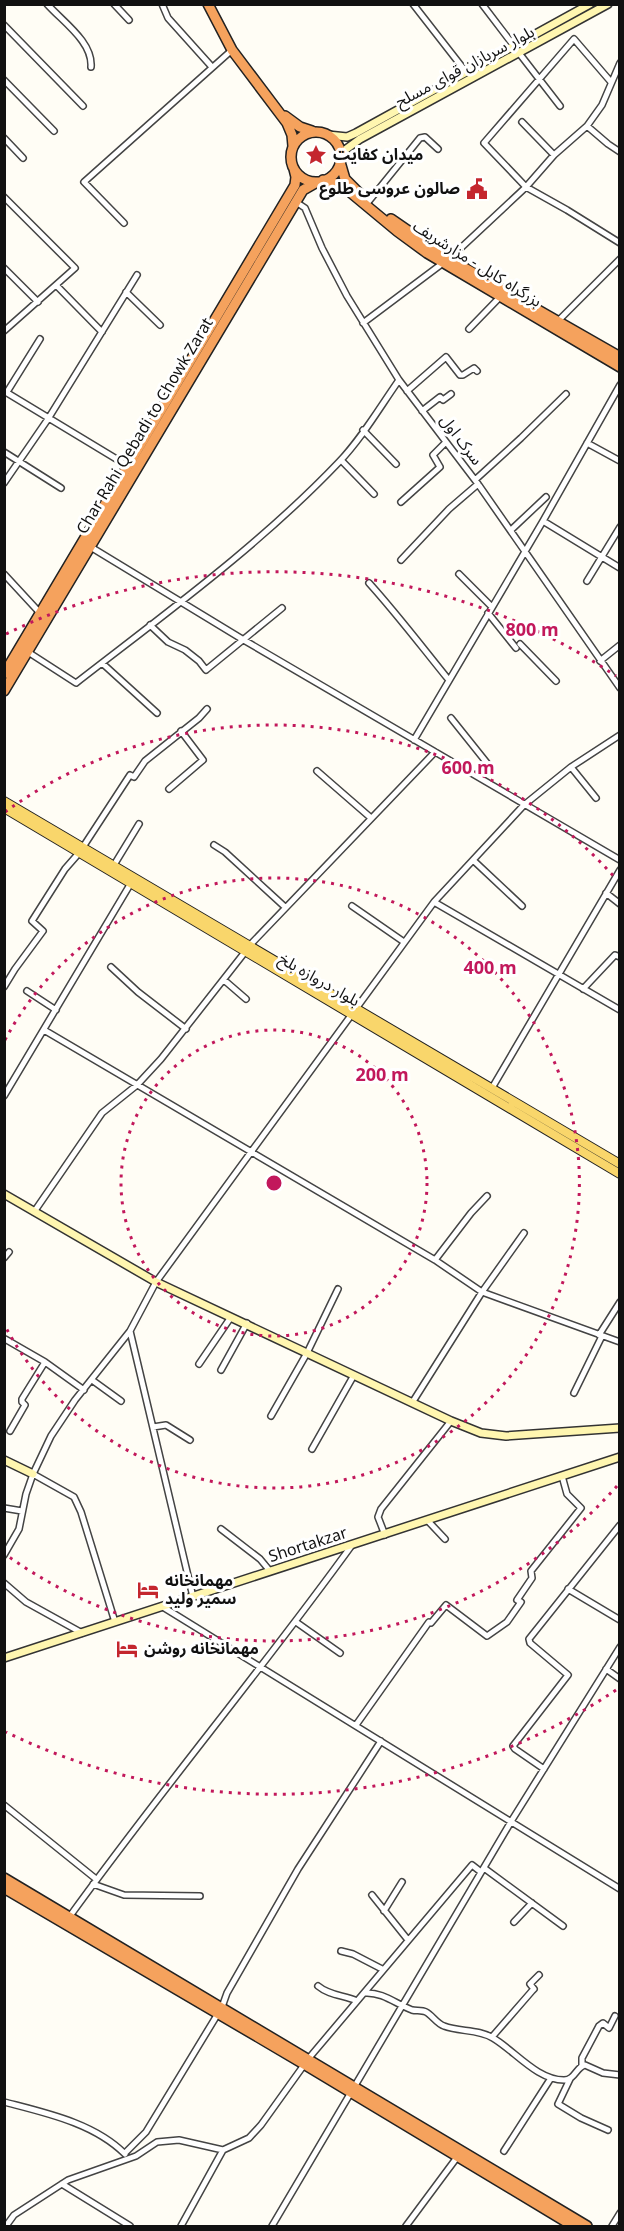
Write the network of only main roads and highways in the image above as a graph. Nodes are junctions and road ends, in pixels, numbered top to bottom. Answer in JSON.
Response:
{"nodes":[{"id":1,"x":208,"y":4,"type":"edge"},
{"id":2,"x":279,"y":111,"type":"junction"},
{"id":3,"x":314,"y":132,"type":"junction"},
{"id":4,"x":293,"y":146,"type":"junction"},
{"id":5,"x":341,"y":160,"type":"junction"},
{"id":6,"x":294,"y":169,"type":"junction"},
{"id":7,"x":320,"y":181,"type":"junction"},
{"id":8,"x":446,"y":261,"type":"junction"},
{"id":9,"x":620,"y":357,"type":"edge"},
{"id":10,"x":620,"y":366,"type":"edge"},
{"id":11,"x":86,"y":545,"type":"junction"},
{"id":12,"x":4,"y":674,"type":"edge"},
{"id":13,"x":4,"y":691,"type":"edge"},
{"id":14,"x":4,"y":801,"type":"edge"},
{"id":15,"x":4,"y":808,"type":"edge"},
{"id":16,"x":81,"y":850,"type":"junction"},
{"id":17,"x":247,"y":949,"type":"junction"},
{"id":18,"x":353,"y":1012,"type":"junction"},
{"id":19,"x":620,"y":1164,"type":"edge"},
{"id":20,"x":620,"y":1174,"type":"edge"},
{"id":21,"x":4,"y":1878,"type":"edge"},
{"id":22,"x":4,"y":1888,"type":"edge"},
{"id":23,"x":220,"y":2011,"type":"junction"},
{"id":24,"x":354,"y":2090,"type":"junction"},
{"id":25,"x":573,"y":2226,"type":"edge"},
{"id":26,"x":587,"y":2226,"type":"edge"}],
"edges":[{"from":1,"to":2,"type":"highway"},
{"from":2,"to":3,"type":"highway"},
{"from":2,"to":4,"type":"highway"},
{"from":3,"to":4,"type":"highway"},
{"from":3,"to":5,"type":"highway"},
{"from":4,"to":6,"type":"highway"},
{"from":5,"to":7,"type":"highway"},
{"from":5,"to":8,"type":"highway","name":"بزرگراه کابل - مزارشریف"},
{"from":6,"to":7,"type":"highway"},
{"from":6,"to":11,"type":"highway","name":"Char Rahi Qebadi to Chowk Zarat"},
{"from":7,"to":8,"type":"highway","name":"بزرگراه کابل - مزارشریف"},
{"from":7,"to":11,"type":"highway","name":"Char Rahi Qebadi to Chowk Zarat"},
{"from":8,"to":9,"type":"highway","name":"بزرگراه کابل - مزارشریف"},
{"from":8,"to":10,"type":"highway","name":"بزرگراه کابل - مزارشریف"},
{"from":11,"to":12,"type":"highway","name":"Char Rahi Qebadi to Chowk Zarat"},
{"from":11,"to":13,"type":"highway","name":"Char Rahi Qebadi to Chowk Zarat"},
{"from":14,"to":16,"type":"main road","name":"بلوار دروازه بلخ"},
{"from":15,"to":16,"type":"main road","name":"بلوار دروازه بلخ"},
{"from":16,"to":17,"type":"main road","name":"بلوار دروازه بلخ"},
{"from":16,"to":17,"type":"main road","name":"بلوار دروازه بلخ"},
{"from":17,"to":18,"type":"main road","name":"بلوار دروازه بلخ"},
{"from":18,"to":19,"type":"main road","name":"بلوار دروازه بلخ"},
{"from":18,"to":20,"type":"main road","name":"بلوار دروازه بلخ"},
{"from":21,"to":23,"type":"highway"},
{"from":22,"to":23,"type":"highway"},
{"from":23,"to":24,"type":"highway"},
{"from":24,"to":25,"type":"highway"},
{"from":24,"to":26,"type":"highway"}]}
